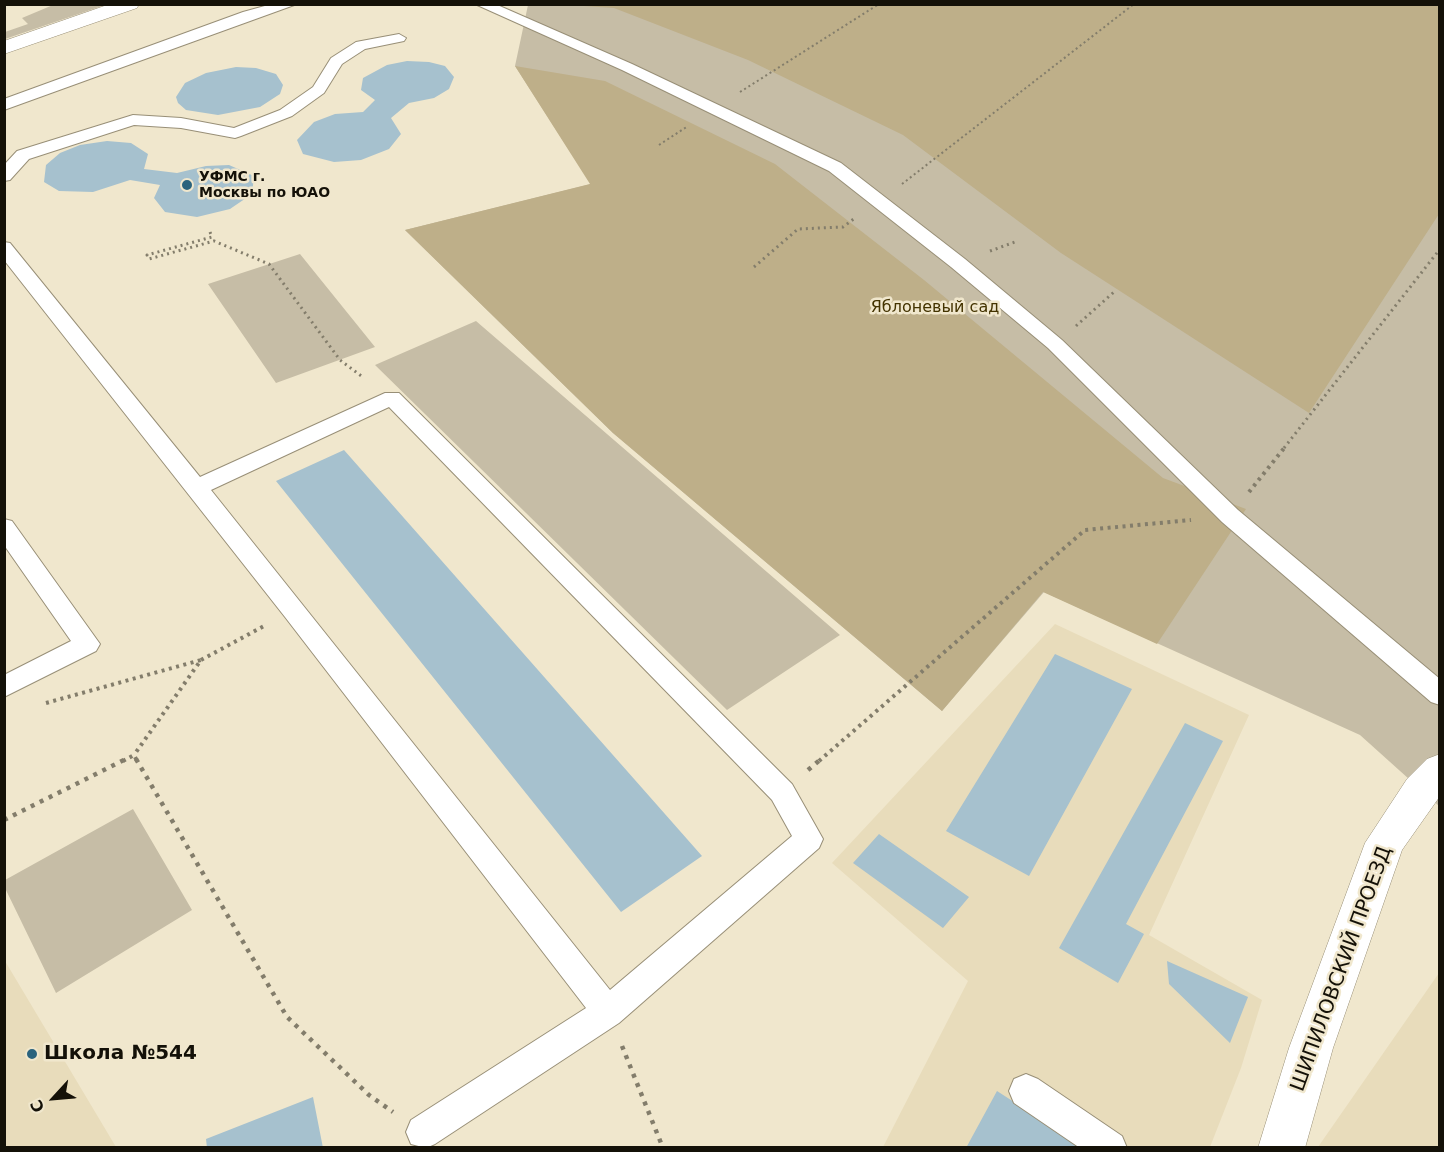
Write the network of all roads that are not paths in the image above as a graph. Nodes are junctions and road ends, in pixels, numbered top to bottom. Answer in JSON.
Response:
{"nodes":[{"id":1,"x":130,"y":4,"type":"edge"},
{"id":2,"x":290,"y":4,"type":"edge"},
{"id":3,"x":482,"y":4,"type":"edge"},
{"id":4,"x":399,"y":38,"type":"dead end"},
{"id":5,"x":4,"y":48,"type":"edge"},
{"id":6,"x":4,"y":105,"type":"edge"},
{"id":7,"x":4,"y":176,"type":"edge"},
{"id":8,"x":4,"y":246,"type":"edge"},
{"id":9,"x":196,"y":488,"type":"junction"},
{"id":10,"x":4,"y":527,"type":"edge"},
{"id":11,"x":4,"y":687,"type":"edge"},
{"id":12,"x":1440,"y":694,"type":"edge"},
{"id":13,"x":1440,"y":770,"type":"edge"},
{"id":14,"x":608,"y":1012,"type":"junction"},
{"id":15,"x":1026,"y":1091,"type":"dead end"},
{"id":16,"x":423,"y":1132,"type":"road end"},
{"id":17,"x":1110,"y":1148,"type":"edge"},
{"id":18,"x":1281,"y":1148,"type":"edge"}],
"edges":[{"from":1,"to":5,"type":"street"},
{"from":2,"to":6,"type":"lane"},
{"from":3,"to":12,"type":"lane"},
{"from":4,"to":7,"type":"lane"},
{"from":8,"to":9,"type":"lane"},
{"from":9,"to":14,"type":"lane"},
{"from":9,"to":14,"type":"lane"},
{"from":10,"to":11,"type":"lane"},
{"from":13,"to":18,"type":"street","name":"ШИПИЛОВСКИЙ ПРОЕЗД"},
{"from":14,"to":16,"type":"lane"},
{"from":15,"to":17,"type":"lane"}]}
